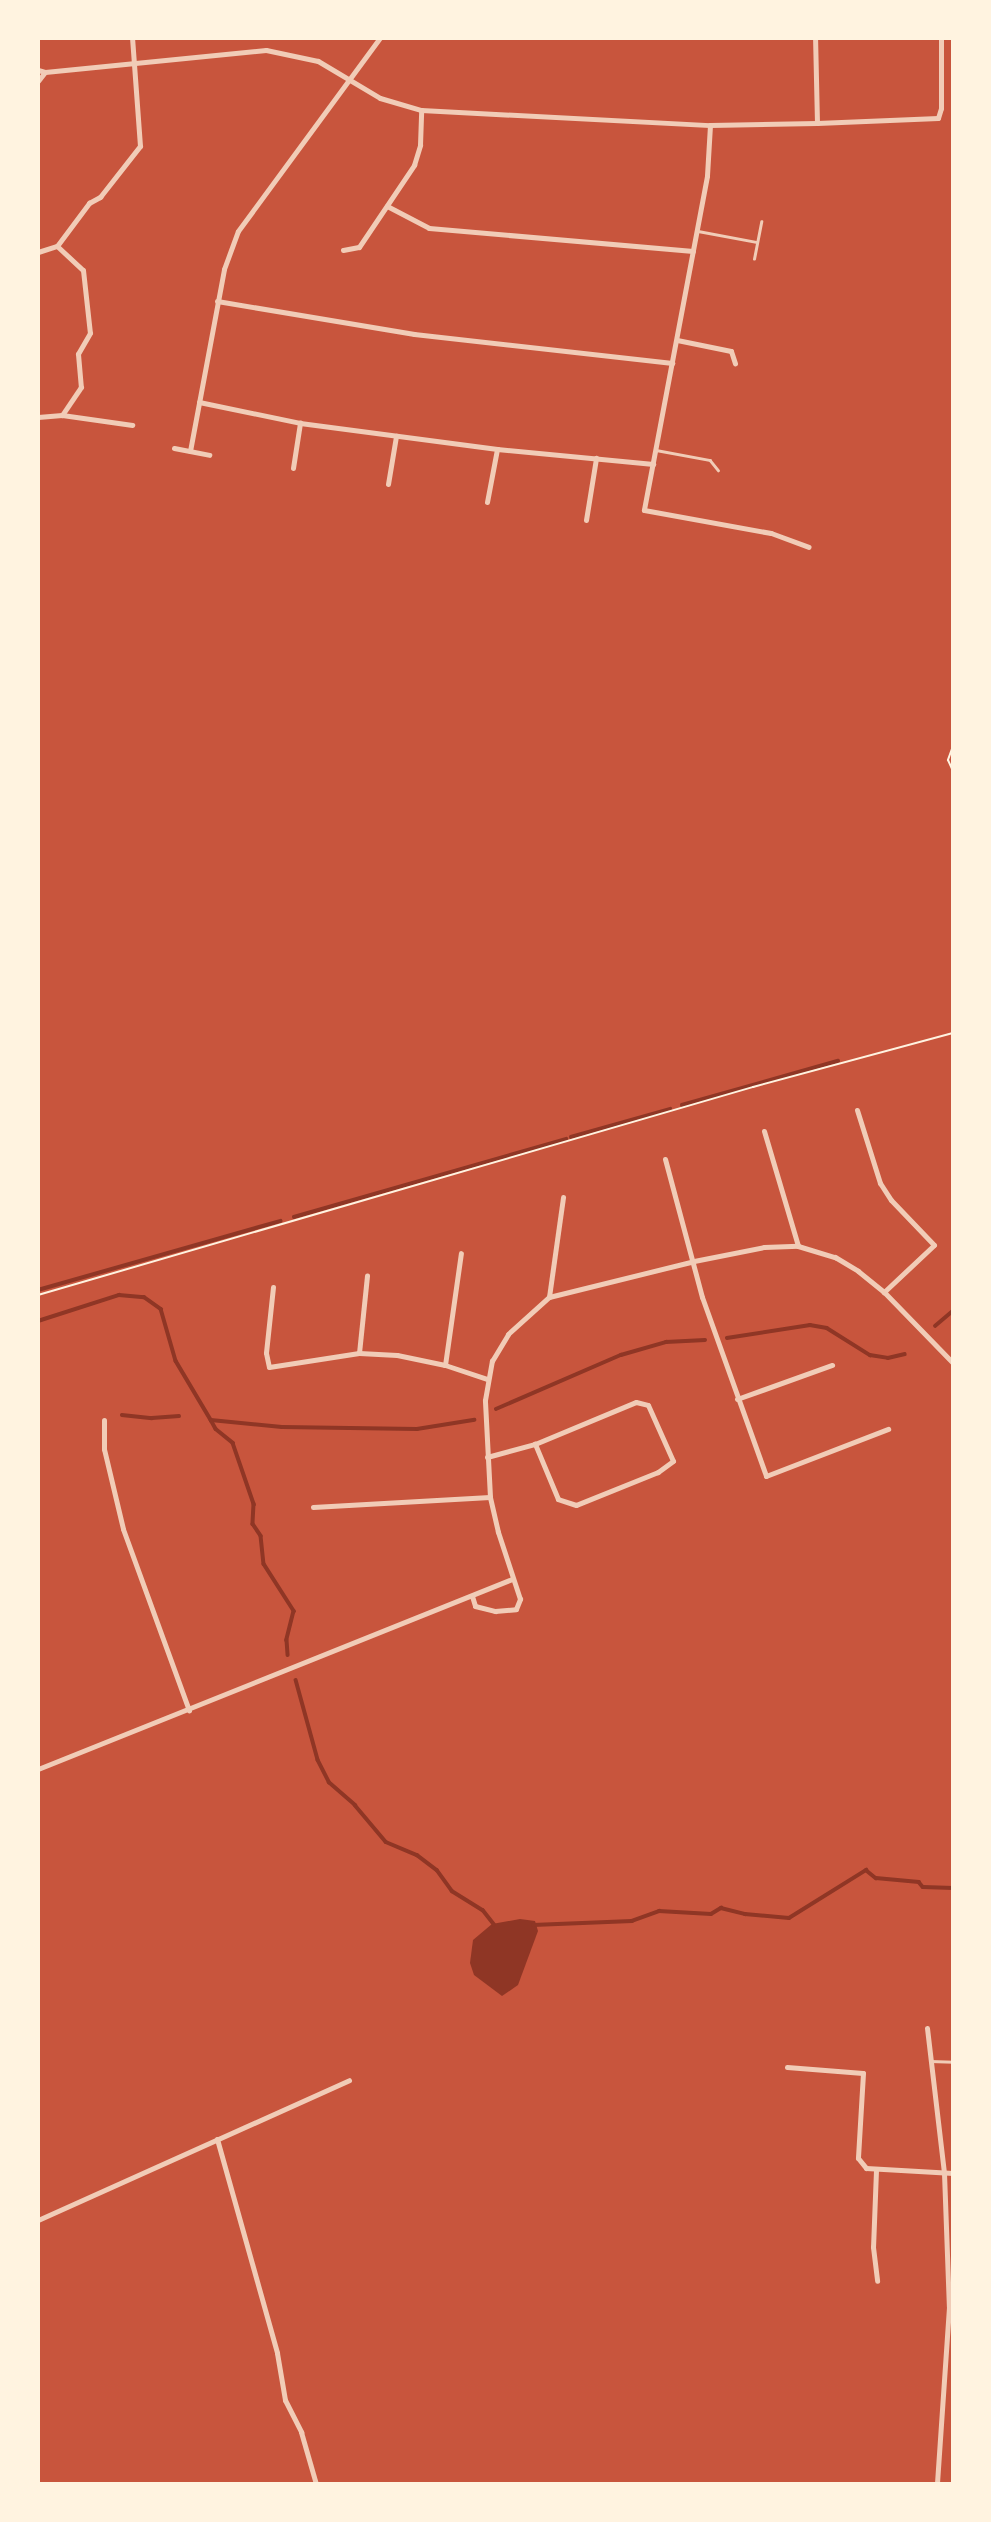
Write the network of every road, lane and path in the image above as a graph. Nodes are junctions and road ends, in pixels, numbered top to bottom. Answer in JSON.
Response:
{"nodes":[{"id":1,"x":132,"y":38,"type":"edge"},
{"id":2,"x":380,"y":38,"type":"edge"},
{"id":3,"x":816,"y":38,"type":"edge"},
{"id":4,"x":941,"y":38,"type":"edge"},
{"id":5,"x":135,"y":63,"type":"junction"},
{"id":6,"x":42,"y":71,"type":"edge"},
{"id":7,"x":351,"y":79,"type":"junction"},
{"id":8,"x":38,"y":81,"type":"edge"},
{"id":9,"x":421,"y":110,"type":"junction"},
{"id":10,"x":817,"y":122,"type":"junction"},
{"id":11,"x":710,"y":125,"type":"junction"},
{"id":12,"x":387,"y":206,"type":"junction"},
{"id":13,"x":761,"y":222,"type":"dead end"},
{"id":14,"x":696,"y":231,"type":"junction"},
{"id":15,"x":757,"y":242,"type":"junction"},
{"id":16,"x":57,"y":246,"type":"junction"},
{"id":17,"x":343,"y":250,"type":"dead end"},
{"id":18,"x":693,"y":251,"type":"junction"},
{"id":19,"x":38,"y":252,"type":"edge"},
{"id":20,"x":754,"y":260,"type":"dead end"},
{"id":21,"x":217,"y":301,"type":"junction"},
{"id":22,"x":677,"y":340,"type":"junction"},
{"id":23,"x":672,"y":363,"type":"junction"},
{"id":24,"x":735,"y":363,"type":"dead end"},
{"id":25,"x":199,"y":402,"type":"junction"},
{"id":26,"x":62,"y":415,"type":"junction"},
{"id":27,"x":38,"y":417,"type":"edge"},
{"id":28,"x":300,"y":423,"type":"junction"},
{"id":29,"x":132,"y":425,"type":"dead end"},
{"id":30,"x":396,"y":436,"type":"junction"},
{"id":31,"x":174,"y":448,"type":"dead end"},
{"id":32,"x":497,"y":449,"type":"junction"},
{"id":33,"x":655,"y":450,"type":"junction"},
{"id":34,"x":190,"y":451,"type":"junction"},
{"id":35,"x":209,"y":455,"type":"dead end"},
{"id":36,"x":596,"y":458,"type":"junction"},
{"id":37,"x":653,"y":464,"type":"junction"},
{"id":38,"x":293,"y":468,"type":"dead end"},
{"id":39,"x":718,"y":470,"type":"dead end"},
{"id":40,"x":388,"y":484,"type":"dead end"},
{"id":41,"x":487,"y":502,"type":"dead end"},
{"id":42,"x":586,"y":520,"type":"dead end"},
{"id":43,"x":809,"y":547,"type":"dead end"},
{"id":44,"x":953,"y":746,"type":"edge"},
{"id":45,"x":953,"y":771,"type":"edge"},
{"id":46,"x":953,"y":1033,"type":"edge"},
{"id":47,"x":857,"y":1110,"type":"dead end"},
{"id":48,"x":764,"y":1131,"type":"dead end"},
{"id":49,"x":665,"y":1159,"type":"dead end"},
{"id":50,"x":563,"y":1196,"type":"dead end"},
{"id":51,"x":798,"y":1246,"type":"junction"},
{"id":52,"x":461,"y":1253,"type":"dead end"},
{"id":53,"x":694,"y":1261,"type":"junction"},
{"id":54,"x":367,"y":1275,"type":"dead end"},
{"id":55,"x":273,"y":1287,"type":"dead end"},
{"id":56,"x":884,"y":1292,"type":"junction"},
{"id":57,"x":38,"y":1295,"type":"edge"},
{"id":58,"x":549,"y":1297,"type":"junction"},
{"id":59,"x":359,"y":1353,"type":"junction"},
{"id":60,"x":953,"y":1363,"type":"edge"},
{"id":61,"x":445,"y":1365,"type":"junction"},
{"id":62,"x":832,"y":1365,"type":"dead end"},
{"id":63,"x":487,"y":1379,"type":"junction"},
{"id":64,"x":737,"y":1399,"type":"junction"},
{"id":65,"x":104,"y":1420,"type":"dead end"},
{"id":66,"x":888,"y":1429,"type":"dead end"},
{"id":67,"x":535,"y":1444,"type":"junction"},
{"id":68,"x":487,"y":1457,"type":"junction"},
{"id":69,"x":490,"y":1497,"type":"junction"},
{"id":70,"x":313,"y":1507,"type":"dead end"},
{"id":71,"x":512,"y":1579,"type":"junction"},
{"id":72,"x":472,"y":1596,"type":"junction"},
{"id":73,"x":189,"y":1710,"type":"junction"},
{"id":74,"x":38,"y":1769,"type":"edge"},
{"id":75,"x":928,"y":2028,"type":"dead end"},
{"id":76,"x":930,"y":2061,"type":"junction"},
{"id":77,"x":953,"y":2062,"type":"edge"},
{"id":78,"x":787,"y":2067,"type":"dead end"},
{"id":79,"x":349,"y":2080,"type":"dead end"},
{"id":80,"x":217,"y":2139,"type":"junction"},
{"id":81,"x":876,"y":2170,"type":"junction"},
{"id":82,"x":944,"y":2173,"type":"junction"},
{"id":83,"x":953,"y":2173,"type":"edge"},
{"id":84,"x":38,"y":2220,"type":"edge"},
{"id":85,"x":877,"y":2281,"type":"dead end"},
{"id":86,"x":316,"y":2483,"type":"edge"},
{"id":87,"x":937,"y":2483,"type":"edge"}],
"edges":[{"from":1,"to":5,"type":"street"},
{"from":2,"to":7,"type":"street"},
{"from":3,"to":10,"type":"street"},
{"from":4,"to":10,"type":"street"},
{"from":5,"to":6,"type":"street"},
{"from":5,"to":7,"type":"street"},
{"from":5,"to":16,"type":"street"},
{"from":6,"to":8,"type":"street"},
{"from":7,"to":9,"type":"street"},
{"from":7,"to":21,"type":"street"},
{"from":9,"to":11,"type":"street"},
{"from":9,"to":12,"type":"street"},
{"from":10,"to":11,"type":"street"},
{"from":11,"to":14,"type":"street"},
{"from":12,"to":17,"type":"street"},
{"from":12,"to":18,"type":"street"},
{"from":13,"to":15,"type":"lane"},
{"from":14,"to":15,"type":"lane"},
{"from":14,"to":18,"type":"street"},
{"from":15,"to":20,"type":"lane"},
{"from":16,"to":19,"type":"street"},
{"from":16,"to":26,"type":"street"},
{"from":18,"to":22,"type":"street"},
{"from":21,"to":23,"type":"street"},
{"from":21,"to":25,"type":"street"},
{"from":22,"to":23,"type":"street"},
{"from":22,"to":24,"type":"street"},
{"from":23,"to":33,"type":"street"},
{"from":25,"to":28,"type":"street"},
{"from":25,"to":34,"type":"street"},
{"from":26,"to":27,"type":"street"},
{"from":26,"to":29,"type":"street"},
{"from":28,"to":30,"type":"street"},
{"from":28,"to":38,"type":"street"},
{"from":30,"to":32,"type":"street"},
{"from":30,"to":40,"type":"street"},
{"from":31,"to":34,"type":"street"},
{"from":32,"to":36,"type":"street"},
{"from":32,"to":41,"type":"street"},
{"from":33,"to":37,"type":"street"},
{"from":33,"to":39,"type":"lane"},
{"from":34,"to":35,"type":"street"},
{"from":36,"to":37,"type":"street"},
{"from":36,"to":42,"type":"street"},
{"from":37,"to":43,"type":"street"},
{"from":44,"to":45,"type":"path"},
{"from":46,"to":57,"type":"path"},
{"from":47,"to":56,"type":"street"},
{"from":48,"to":51,"type":"street"},
{"from":49,"to":53,"type":"street"},
{"from":50,"to":58,"type":"street"},
{"from":51,"to":53,"type":"street"},
{"from":51,"to":56,"type":"street"},
{"from":52,"to":61,"type":"street"},
{"from":53,"to":58,"type":"street"},
{"from":53,"to":64,"type":"street"},
{"from":54,"to":59,"type":"street"},
{"from":55,"to":59,"type":"street"},
{"from":56,"to":60,"type":"street"},
{"from":58,"to":63,"type":"street"},
{"from":59,"to":61,"type":"street"},
{"from":61,"to":63,"type":"street"},
{"from":62,"to":64,"type":"street"},
{"from":63,"to":68,"type":"street"},
{"from":64,"to":66,"type":"street"},
{"from":65,"to":73,"type":"street"},
{"from":67,"to":67,"type":"street"},
{"from":67,"to":68,"type":"street"},
{"from":68,"to":69,"type":"street"},
{"from":69,"to":70,"type":"street"},
{"from":69,"to":71,"type":"street"},
{"from":71,"to":72,"type":"street"},
{"from":71,"to":72,"type":"street"},
{"from":72,"to":73,"type":"street"},
{"from":73,"to":74,"type":"street"},
{"from":75,"to":76,"type":"street"},
{"from":76,"to":77,"type":"lane"},
{"from":76,"to":82,"type":"street"},
{"from":78,"to":81,"type":"street"},
{"from":79,"to":80,"type":"street"},
{"from":80,"to":84,"type":"street"},
{"from":80,"to":86,"type":"street"},
{"from":81,"to":82,"type":"street"},
{"from":81,"to":85,"type":"street"},
{"from":82,"to":83,"type":"street"},
{"from":82,"to":87,"type":"street"}]}
